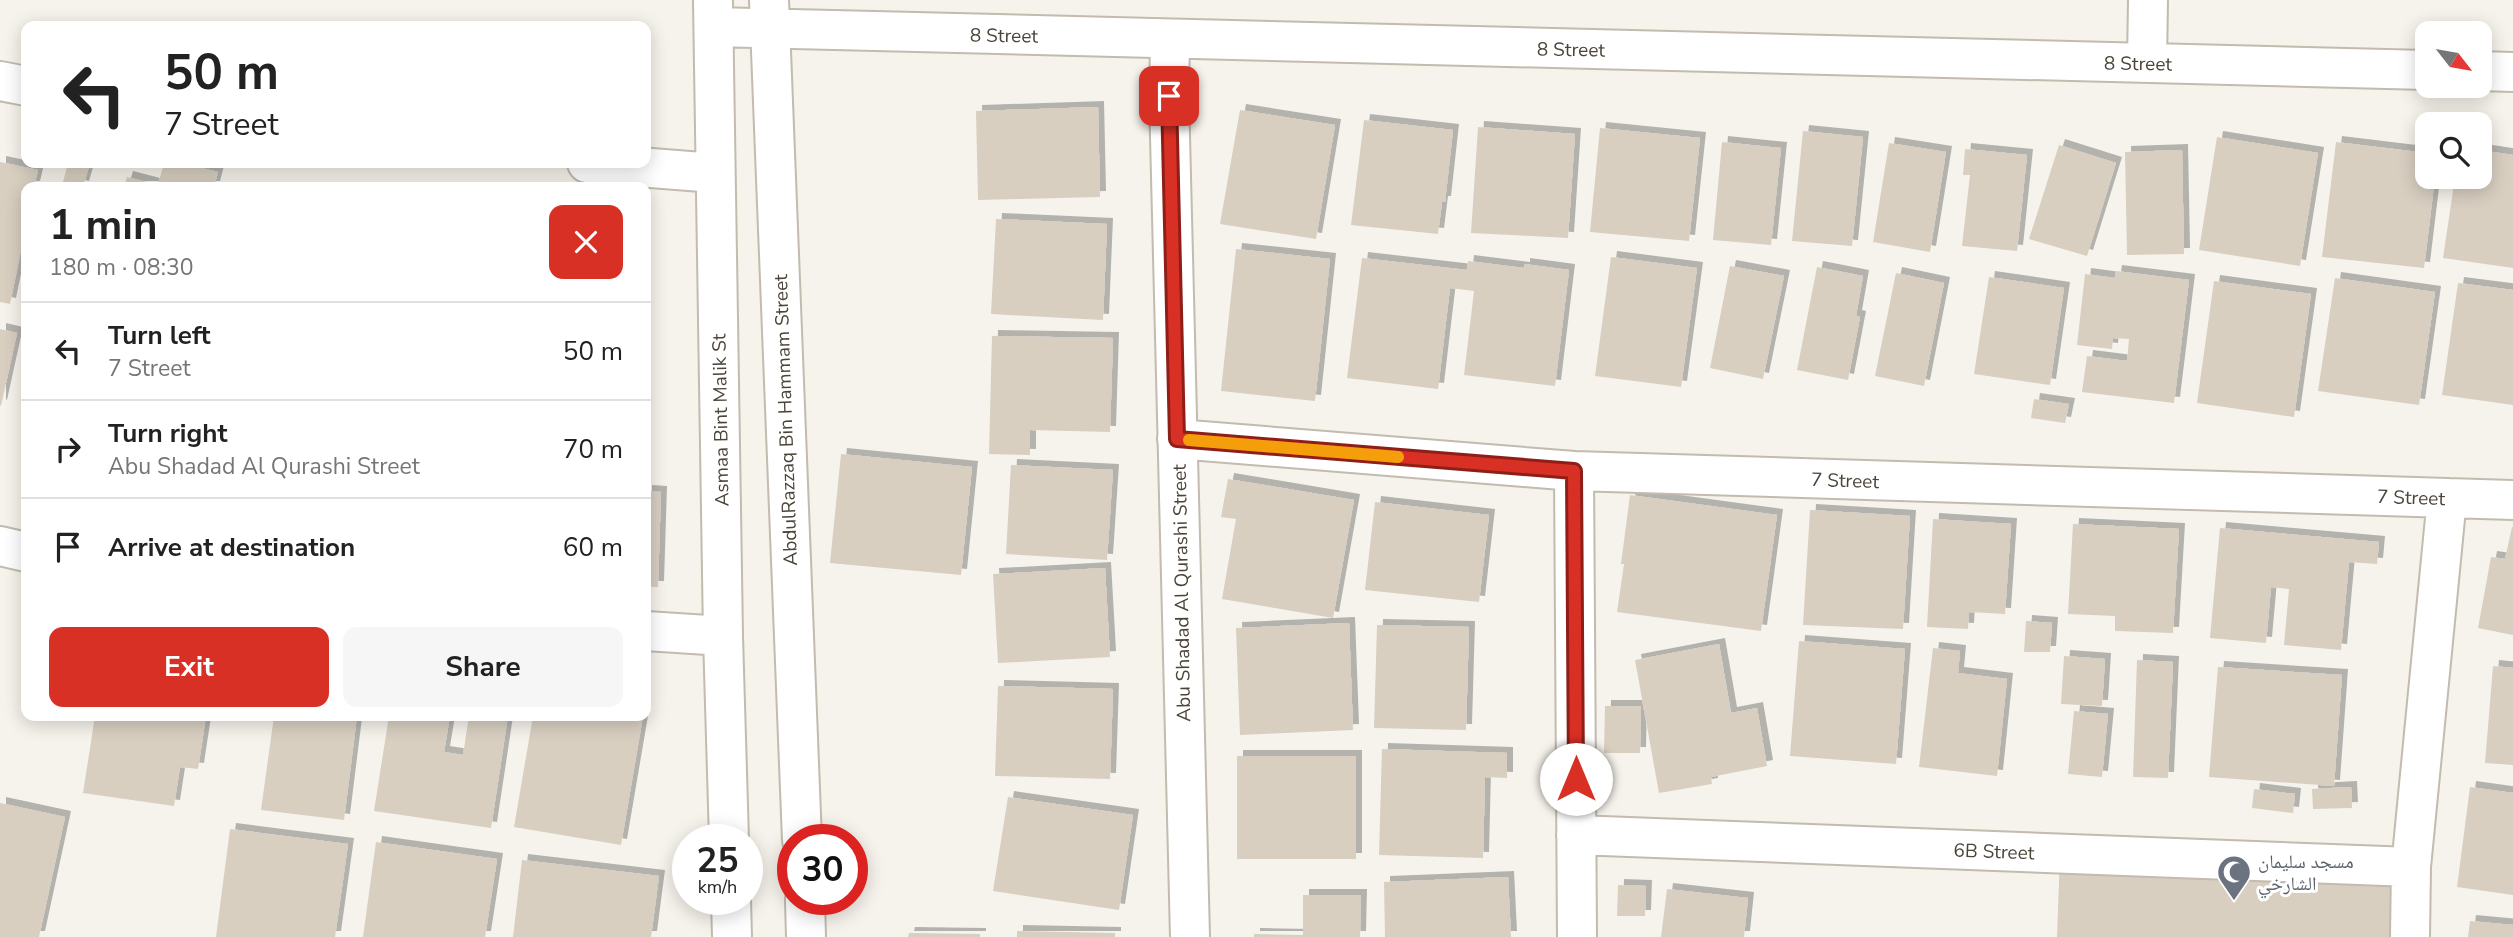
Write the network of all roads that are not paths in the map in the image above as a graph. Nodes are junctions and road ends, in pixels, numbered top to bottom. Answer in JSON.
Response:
{"nodes":[{"id":1,"x":2148,"y":0,"type":"edge"},
{"id":2,"x":714,"y":13,"type":"edge"},
{"id":3,"x":769,"y":15,"type":"edge"},
{"id":4,"x":1170,"y":39,"type":"junction"},
{"id":5,"x":2147,"y":63,"type":"junction"},
{"id":6,"x":2415,"y":70,"type":"edge"},
{"id":7,"x":2492,"y":71,"type":"edge"},
{"id":8,"x":2513,"y":72,"type":"edge"},
{"id":9,"x":0,"y":81,"type":"edge"},
{"id":10,"x":21,"y":85,"type":"edge"},
{"id":11,"x":651,"y":168,"type":"edge"},
{"id":12,"x":715,"y":173,"type":"junction"},
{"id":13,"x":1177,"y":439,"type":"junction"},
{"id":14,"x":1574,"y":471,"type":"junction"},
{"id":15,"x":2447,"y":498,"type":"junction"},
{"id":16,"x":2513,"y":500,"type":"edge"},
{"id":17,"x":0,"y":547,"type":"edge"},
{"id":18,"x":21,"y":551,"type":"edge"},
{"id":19,"x":651,"y":631,"type":"edge"},
{"id":20,"x":723,"y":636,"type":"junction"},
{"id":21,"x":729,"y":824,"type":"edge"},
{"id":22,"x":801,"y":824,"type":"edge"},
{"id":23,"x":1576,"y":835,"type":"junction"},
{"id":24,"x":2411,"y":867,"type":"junction"},
{"id":25,"x":731,"y":915,"type":"edge"},
{"id":26,"x":805,"y":915,"type":"edge"},
{"id":27,"x":732,"y":937,"type":"edge"},
{"id":28,"x":806,"y":937,"type":"edge"},
{"id":29,"x":1190,"y":937,"type":"edge"},
{"id":30,"x":1577,"y":937,"type":"edge"},
{"id":31,"x":2410,"y":937,"type":"edge"}],
"edges":[{"from":1,"to":5,"type":"street"},
{"from":2,"to":3,"type":"street","name":"8 Street"},
{"from":2,"to":12,"type":"street","name":"Asmaa Bint Malik St"},
{"from":3,"to":4,"type":"street","name":"8 Street"},
{"from":3,"to":22,"type":"street","name":"AbdulRazzaq Bin Hammam Street"},
{"from":4,"to":5,"type":"street","name":"8 Street"},
{"from":4,"to":13,"type":"street","name":"Abu Shadad Al Qurashi Street"},
{"from":5,"to":6,"type":"street","name":"8 Street"},
{"from":7,"to":8,"type":"street"},
{"from":9,"to":10,"type":"street"},
{"from":11,"to":12,"type":"street"},
{"from":12,"to":20,"type":"street","name":"Asmaa Bint Malik St"},
{"from":13,"to":14,"type":"street","name":"7 Street"},
{"from":13,"to":29,"type":"street","name":"Abu Shadad Al Qurashi Street"},
{"from":14,"to":15,"type":"street","name":"7 Street"},
{"from":14,"to":23,"type":"street"},
{"from":15,"to":16,"type":"street","name":"7 Street"},
{"from":15,"to":24,"type":"street"},
{"from":17,"to":18,"type":"street"},
{"from":19,"to":20,"type":"street"},
{"from":20,"to":21,"type":"street","name":"Asmaa Bint Malik St"},
{"from":23,"to":24,"type":"street","name":"6B Street"},
{"from":23,"to":30,"type":"street"},
{"from":24,"to":31,"type":"street"},
{"from":25,"to":27,"type":"street"},
{"from":26,"to":28,"type":"street"}]}
